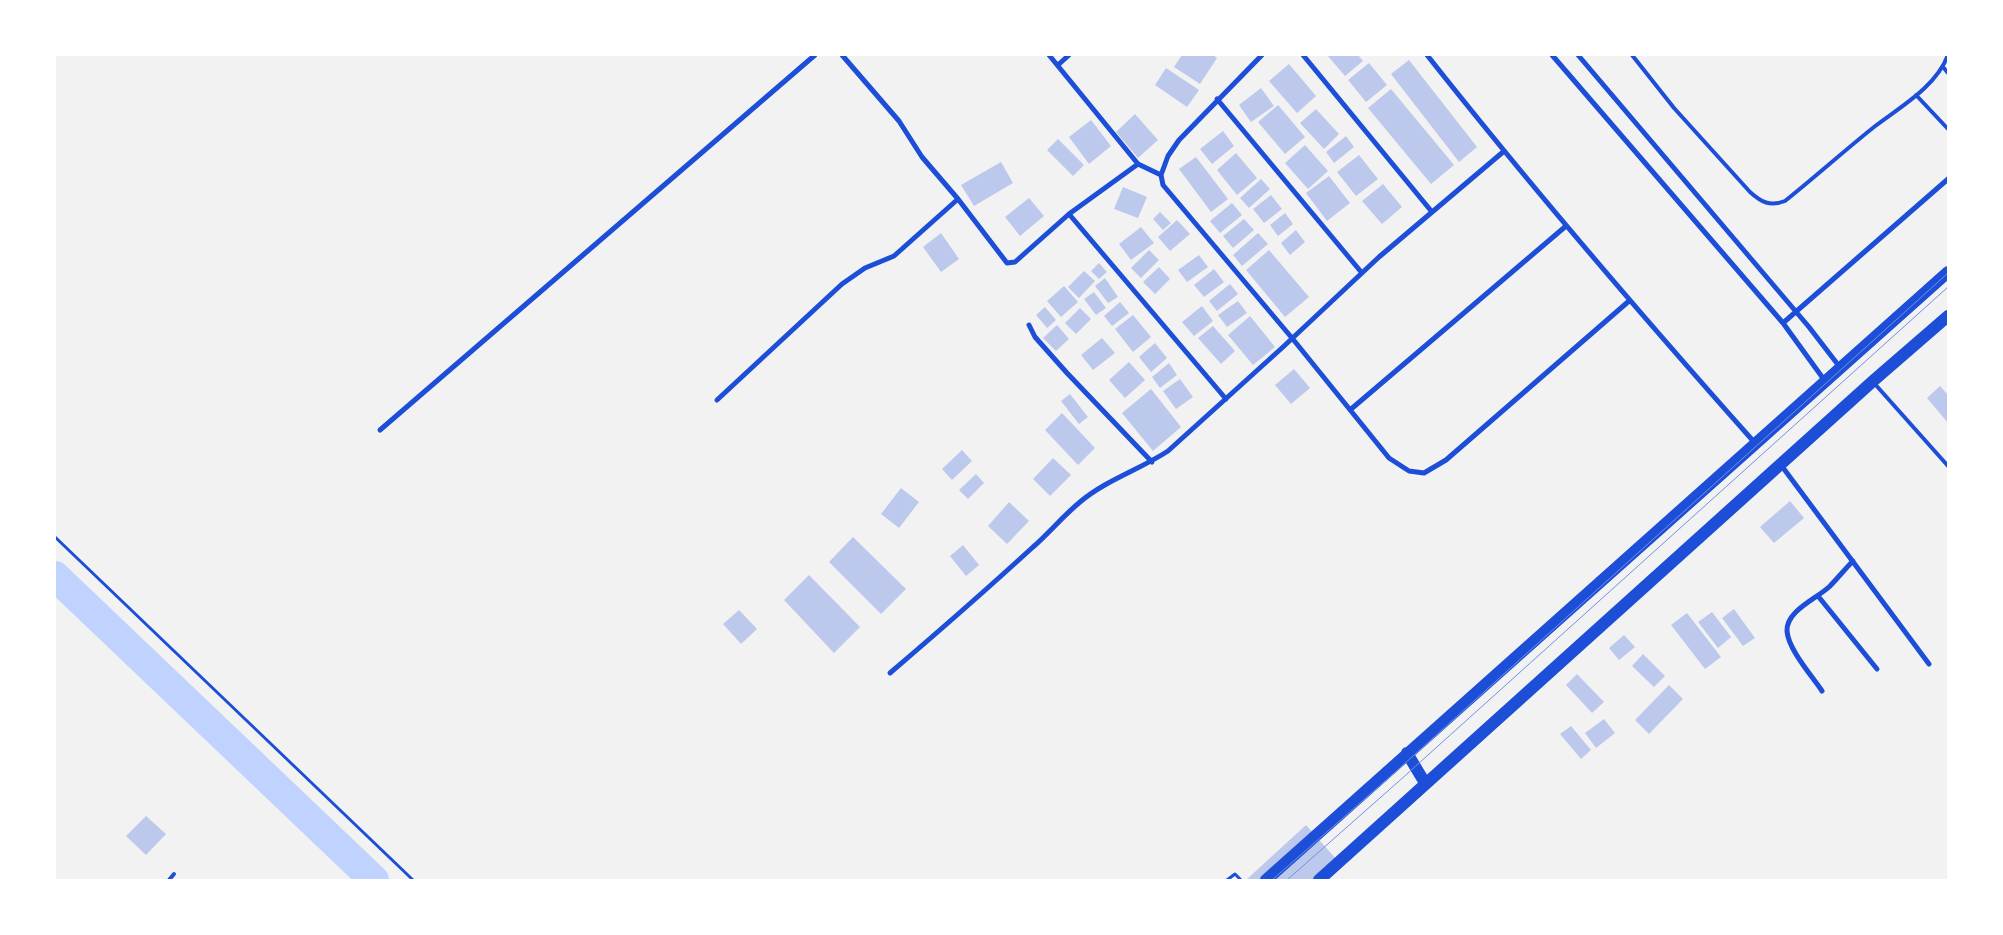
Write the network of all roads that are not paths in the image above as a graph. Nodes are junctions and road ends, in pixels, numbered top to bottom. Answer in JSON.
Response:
{"nodes":[{"id":1,"x":815,"y":55,"type":"edge"},
{"id":2,"x":842,"y":55,"type":"edge"},
{"id":3,"x":1049,"y":55,"type":"edge"},
{"id":4,"x":1069,"y":55,"type":"edge"},
{"id":5,"x":1262,"y":55,"type":"edge"},
{"id":6,"x":1303,"y":55,"type":"edge"},
{"id":7,"x":1426,"y":55,"type":"edge"},
{"id":8,"x":1552,"y":55,"type":"edge"},
{"id":9,"x":1578,"y":55,"type":"edge"},
{"id":10,"x":1632,"y":55,"type":"edge"},
{"id":11,"x":1948,"y":55,"type":"edge"},
{"id":12,"x":1058,"y":65,"type":"junction"},
{"id":13,"x":1943,"y":67,"type":"junction"},
{"id":14,"x":1948,"y":73,"type":"edge"},
{"id":15,"x":1916,"y":95,"type":"junction"},
{"id":16,"x":1217,"y":99,"type":"junction"},
{"id":17,"x":1948,"y":129,"type":"edge"},
{"id":18,"x":1503,"y":152,"type":"junction"},
{"id":19,"x":1138,"y":164,"type":"junction"},
{"id":20,"x":1161,"y":176,"type":"junction"},
{"id":21,"x":1948,"y":179,"type":"edge"},
{"id":22,"x":958,"y":199,"type":"junction"},
{"id":23,"x":1432,"y":212,"type":"junction"},
{"id":24,"x":1070,"y":214,"type":"junction"},
{"id":25,"x":1566,"y":226,"type":"junction"},
{"id":26,"x":1948,"y":272,"type":"edge"},
{"id":27,"x":1362,"y":273,"type":"junction"},
{"id":28,"x":1629,"y":301,"type":"junction"},
{"id":29,"x":1796,"y":311,"type":"junction"},
{"id":30,"x":1948,"y":316,"type":"edge"},
{"id":31,"x":1783,"y":323,"type":"junction"},
{"id":32,"x":1028,"y":325,"type":"dead end"},
{"id":33,"x":1292,"y":338,"type":"junction"},
{"id":34,"x":1840,"y":368,"type":"junction"},
{"id":35,"x":1825,"y":381,"type":"junction"},
{"id":36,"x":1873,"y":381,"type":"junction"},
{"id":37,"x":1226,"y":399,"type":"junction"},
{"id":38,"x":717,"y":400,"type":"dead end"},
{"id":39,"x":1350,"y":410,"type":"junction"},
{"id":40,"x":380,"y":430,"type":"dead end"},
{"id":41,"x":1755,"y":443,"type":"junction"},
{"id":42,"x":1152,"y":462,"type":"junction"},
{"id":43,"x":1780,"y":465,"type":"junction"},
{"id":44,"x":1948,"y":466,"type":"edge"},
{"id":45,"x":1852,"y":561,"type":"junction"},
{"id":46,"x":1818,"y":596,"type":"junction"},
{"id":47,"x":1929,"y":664,"type":"dead end"},
{"id":48,"x":1877,"y":669,"type":"dead end"},
{"id":49,"x":890,"y":673,"type":"dead end"},
{"id":50,"x":1822,"y":691,"type":"dead end"},
{"id":51,"x":1407,"y":752,"type":"junction"},
{"id":52,"x":1425,"y":783,"type":"junction"},
{"id":53,"x":174,"y":874,"type":"dead end"},
{"id":54,"x":169,"y":880,"type":"edge"},
{"id":55,"x":1266,"y":880,"type":"edge"},
{"id":56,"x":1319,"y":880,"type":"edge"}],
"edges":[{"from":1,"to":40,"type":"street"},
{"from":2,"to":22,"type":"street"},
{"from":3,"to":12,"type":"street"},
{"from":4,"to":12,"type":"street"},
{"from":5,"to":16,"type":"street"},
{"from":6,"to":23,"type":"street"},
{"from":7,"to":18,"type":"street"},
{"from":8,"to":31,"type":"street"},
{"from":9,"to":29,"type":"street"},
{"from":10,"to":15,"type":"lane"},
{"from":11,"to":13,"type":"lane"},
{"from":12,"to":19,"type":"street"},
{"from":13,"to":14,"type":"lane"},
{"from":13,"to":15,"type":"lane"},
{"from":15,"to":17,"type":"lane"},
{"from":16,"to":20,"type":"street"},
{"from":16,"to":27,"type":"street"},
{"from":18,"to":23,"type":"street"},
{"from":18,"to":25,"type":"street"},
{"from":19,"to":20,"type":"street"},
{"from":19,"to":24,"type":"street"},
{"from":20,"to":33,"type":"street"},
{"from":21,"to":29,"type":"street"},
{"from":22,"to":24,"type":"street"},
{"from":22,"to":38,"type":"street"},
{"from":23,"to":27,"type":"street"},
{"from":24,"to":37,"type":"street"},
{"from":25,"to":28,"type":"street"},
{"from":25,"to":39,"type":"street"},
{"from":26,"to":34,"type":"highway"},
{"from":27,"to":33,"type":"street"},
{"from":28,"to":39,"type":"street"},
{"from":28,"to":41,"type":"street"},
{"from":29,"to":31,"type":"street"},
{"from":29,"to":34,"type":"street"},
{"from":30,"to":36,"type":"highway"},
{"from":31,"to":35,"type":"street"},
{"from":32,"to":42,"type":"street"},
{"from":33,"to":37,"type":"street"},
{"from":33,"to":39,"type":"street"},
{"from":34,"to":35,"type":"highway"},
{"from":35,"to":41,"type":"highway"},
{"from":36,"to":43,"type":"highway"},
{"from":36,"to":44,"type":"lane"},
{"from":37,"to":42,"type":"street"},
{"from":41,"to":51,"type":"highway"},
{"from":42,"to":49,"type":"street"},
{"from":43,"to":45,"type":"street"},
{"from":43,"to":52,"type":"highway"},
{"from":45,"to":46,"type":"street"},
{"from":45,"to":47,"type":"street"},
{"from":46,"to":48,"type":"street"},
{"from":46,"to":50,"type":"street"},
{"from":51,"to":52,"type":"highway"},
{"from":51,"to":55,"type":"highway"},
{"from":52,"to":56,"type":"highway"},
{"from":53,"to":54,"type":"lane"}]}
